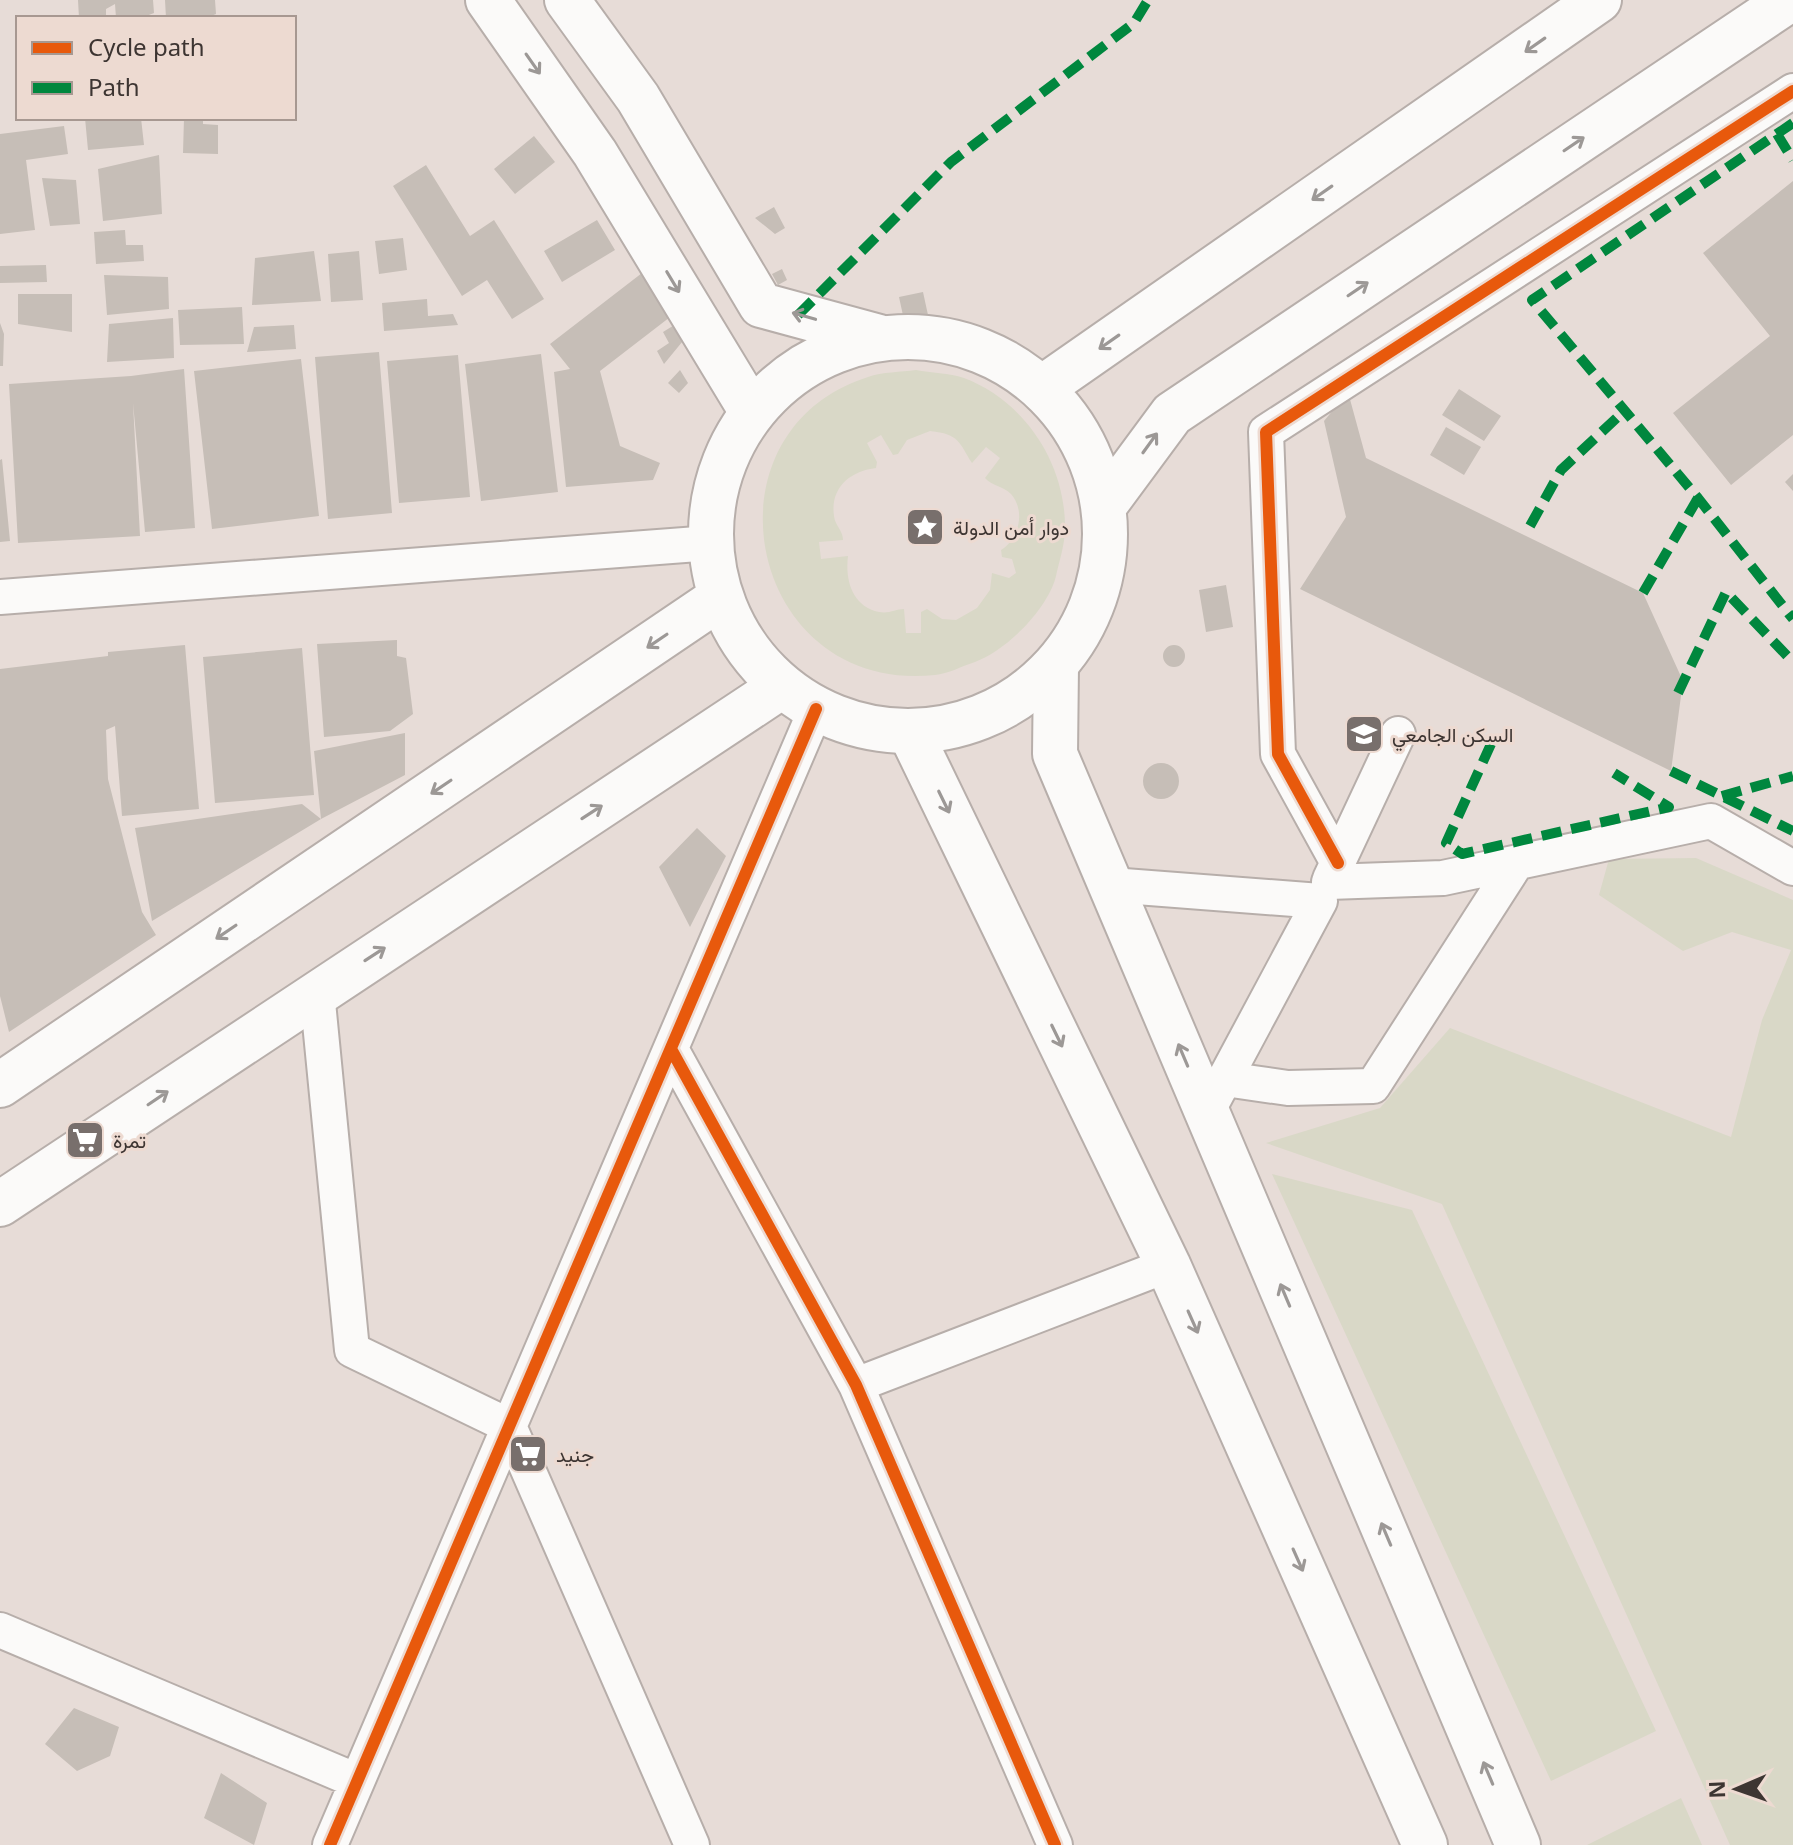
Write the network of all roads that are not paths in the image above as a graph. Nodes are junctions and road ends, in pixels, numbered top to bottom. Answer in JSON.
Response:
{"nodes":[{"id":1,"x":488,"y":0,"type":"edge"},
{"id":2,"x":567,"y":0,"type":"edge"},
{"id":3,"x":606,"y":0,"type":"edge"},
{"id":4,"x":1599,"y":0,"type":"edge"},
{"id":5,"x":1789,"y":0,"type":"edge"},
{"id":6,"x":1793,"y":91,"type":"edge"},
{"id":7,"x":638,"y":98,"type":"junction"},
{"id":8,"x":879,"y":337,"type":"junction"},
{"id":9,"x":1042,"y":388,"type":"junction"},
{"id":10,"x":752,"y":412,"type":"junction"},
{"id":11,"x":1104,"y":506,"type":"junction"},
{"id":12,"x":711,"y":543,"type":"junction"},
{"id":13,"x":0,"y":597,"type":"edge"},
{"id":14,"x":721,"y":597,"type":"junction"},
{"id":15,"x":1056,"y":666,"type":"junction"},
{"id":16,"x":799,"y":698,"type":"junction"},
{"id":17,"x":910,"y":732,"type":"junction"},
{"id":18,"x":1398,"y":734,"type":"dead end"},
{"id":19,"x":1517,"y":862,"type":"junction"},
{"id":20,"x":1793,"y":868,"type":"edge"},
{"id":21,"x":1329,"y":882,"type":"junction"},
{"id":22,"x":1111,"y":885,"type":"junction"},
{"id":23,"x":317,"y":992,"type":"junction"},
{"id":24,"x":671,"y":1049,"type":"junction"},
{"id":25,"x":0,"y":1085,"type":"edge"},
{"id":26,"x":1216,"y":1096,"type":"junction"},
{"id":27,"x":0,"y":1204,"type":"edge"},
{"id":28,"x":1168,"y":1265,"type":"junction"},
{"id":29,"x":856,"y":1385,"type":"junction"},
{"id":30,"x":509,"y":1426,"type":"junction"},
{"id":31,"x":0,"y":1630,"type":"edge"},
{"id":32,"x":357,"y":1781,"type":"junction"},
{"id":33,"x":330,"y":1845,"type":"edge"},
{"id":34,"x":692,"y":1845,"type":"edge"},
{"id":35,"x":1055,"y":1845,"type":"edge"},
{"id":36,"x":1425,"y":1845,"type":"edge"},
{"id":37,"x":1518,"y":1845,"type":"edge"}],
"edges":[{"from":1,"to":10,"type":"main road","one_way":true},
{"from":2,"to":7,"type":"main road"},
{"from":3,"to":7,"type":"main road"},
{"from":4,"to":9,"type":"main road","one_way":true},
{"from":11,"to":5,"type":"main road","one_way":true},
{"from":6,"to":21,"type":"street"},
{"from":8,"to":7,"type":"main road","one_way":true},
{"from":8,"to":9,"type":"main road"},
{"from":8,"to":10,"type":"main road"},
{"from":9,"to":11,"type":"main road"},
{"from":10,"to":12,"type":"main road"},
{"from":11,"to":15,"type":"main road"},
{"from":12,"to":13,"type":"street"},
{"from":12,"to":14,"type":"main road"},
{"from":14,"to":16,"type":"main road"},
{"from":14,"to":25,"type":"main road","one_way":true},
{"from":15,"to":17,"type":"main road"},
{"from":15,"to":22,"type":"main road"},
{"from":16,"to":17,"type":"main road"},
{"from":23,"to":16,"type":"main road","one_way":true},
{"from":16,"to":24,"type":"street"},
{"from":17,"to":28,"type":"main road","one_way":true},
{"from":18,"to":21,"type":"street"},
{"from":19,"to":20,"type":"street"},
{"from":19,"to":21,"type":"street"},
{"from":19,"to":26,"type":"street"},
{"from":21,"to":22,"type":"street"},
{"from":21,"to":26,"type":"street"},
{"from":26,"to":22,"type":"main road","one_way":true},
{"from":27,"to":23,"type":"main road","one_way":true},
{"from":23,"to":30,"type":"street"},
{"from":24,"to":29,"type":"street"},
{"from":24,"to":30,"type":"street"},
{"from":37,"to":26,"type":"main road","one_way":true},
{"from":28,"to":29,"type":"street"},
{"from":28,"to":36,"type":"main road","one_way":true},
{"from":29,"to":35,"type":"street"},
{"from":30,"to":32,"type":"street"},
{"from":30,"to":34,"type":"street"},
{"from":31,"to":32,"type":"street"},
{"from":32,"to":33,"type":"street"}]}
